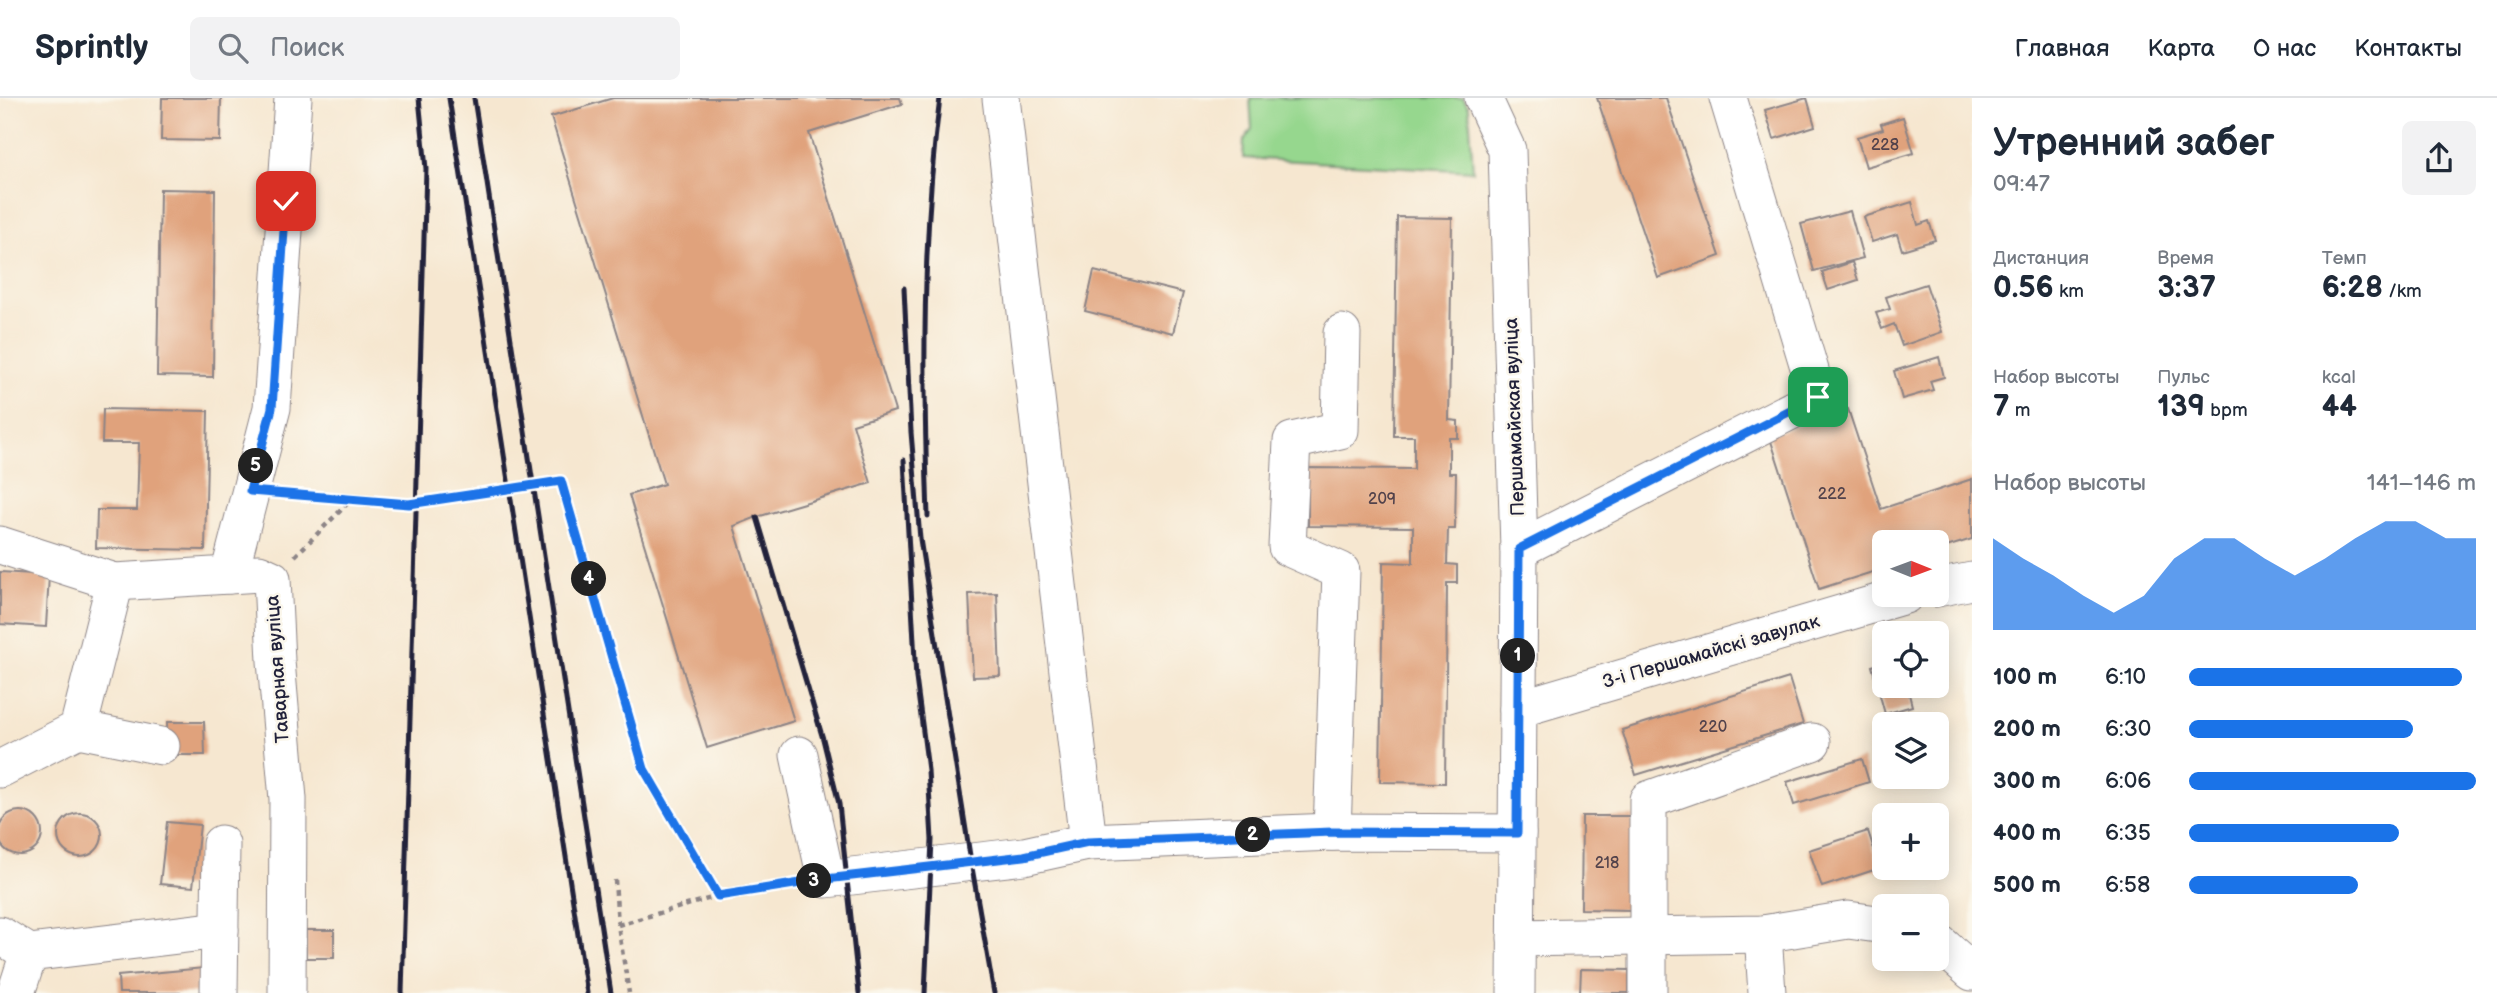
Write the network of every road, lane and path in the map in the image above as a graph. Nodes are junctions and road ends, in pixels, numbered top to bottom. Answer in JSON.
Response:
{"nodes":[{"id":1,"x":293,"y":98,"type":"edge"},
{"id":2,"x":1001,"y":98,"type":"edge"},
{"id":3,"x":1483,"y":98,"type":"edge"},
{"id":4,"x":1728,"y":98,"type":"edge"},
{"id":5,"x":1342,"y":333,"type":"dead end"},
{"id":6,"x":250,"y":491,"type":"junction"},
{"id":7,"x":351,"y":499,"type":"junction"},
{"id":8,"x":0,"y":545,"type":"edge"},
{"id":9,"x":1519,"y":549,"type":"junction"},
{"id":10,"x":229,"y":575,"type":"junction"},
{"id":11,"x":272,"y":579,"type":"junction"},
{"id":12,"x":1972,"y":581,"type":"edge"},
{"id":13,"x":115,"y":582,"type":"junction"},
{"id":14,"x":1950,"y":585,"type":"edge"},
{"id":15,"x":1872,"y":605,"type":"edge"},
{"id":16,"x":1518,"y":709,"type":"junction"},
{"id":17,"x":78,"y":729,"type":"junction"},
{"id":18,"x":1812,"y":742,"type":"dead end"},
{"id":19,"x":161,"y":746,"type":"dead end"},
{"id":20,"x":799,"y":755,"type":"dead end"},
{"id":21,"x":0,"y":769,"type":"edge"},
{"id":22,"x":1332,"y":832,"type":"junction"},
{"id":23,"x":1517,"y":833,"type":"junction"},
{"id":24,"x":1088,"y":842,"type":"junction"},
{"id":25,"x":221,"y":844,"type":"dead end"},
{"id":26,"x":826,"y":879,"type":"junction"},
{"id":27,"x":615,"y":880,"type":"dead end"},
{"id":28,"x":718,"y":896,"type":"junction"},
{"id":29,"x":1872,"y":923,"type":"edge"},
{"id":30,"x":618,"y":925,"type":"junction"},
{"id":31,"x":220,"y":930,"type":"junction"},
{"id":32,"x":1763,"y":934,"type":"junction"},
{"id":33,"x":1949,"y":934,"type":"edge"},
{"id":34,"x":1648,"y":936,"type":"junction"},
{"id":35,"x":1516,"y":938,"type":"junction"},
{"id":36,"x":1972,"y":938,"type":"edge"},
{"id":37,"x":15,"y":944,"type":"edge"},
{"id":38,"x":1949,"y":952,"type":"edge"},
{"id":39,"x":1972,"y":972,"type":"edge"},
{"id":40,"x":16,"y":993,"type":"edge"},
{"id":41,"x":219,"y":993,"type":"edge"},
{"id":42,"x":287,"y":993,"type":"edge"},
{"id":43,"x":629,"y":993,"type":"edge"},
{"id":44,"x":1516,"y":993,"type":"edge"},
{"id":45,"x":1648,"y":993,"type":"edge"},
{"id":46,"x":1767,"y":993,"type":"edge"}],
"edges":[{"from":1,"to":6,"type":"street"},
{"from":2,"to":24,"type":"street"},
{"from":3,"to":9,"type":"street","name":"Першамайская вуліца"},
{"from":4,"to":9,"type":"street"},
{"from":5,"to":22,"type":"street"},
{"from":6,"to":7,"type":"path"},
{"from":6,"to":10,"type":"street"},
{"from":7,"to":11,"type":"path"},
{"from":7,"to":28,"type":"path"},
{"from":8,"to":13,"type":"street"},
{"from":9,"to":16,"type":"street","name":"Першамайская вуліца"},
{"from":10,"to":11,"type":"street","name":"Таварная вуліца"},
{"from":10,"to":13,"type":"street","name":"Таварная вуліца"},
{"from":11,"to":42,"type":"street","name":"Таварная вуліца"},
{"from":12,"to":14,"type":"street"},
{"from":13,"to":17,"type":"street"},
{"from":15,"to":16,"type":"street","name":"3-і Першамайскі завулак"},
{"from":16,"to":23,"type":"street","name":"Першамайская вуліца"},
{"from":17,"to":19,"type":"street"},
{"from":17,"to":21,"type":"street"},
{"from":18,"to":34,"type":"street"},
{"from":20,"to":26,"type":"street"},
{"from":22,"to":23,"type":"street"},
{"from":22,"to":24,"type":"street"},
{"from":23,"to":35,"type":"street","name":"Першамайская вуліца"},
{"from":24,"to":26,"type":"street"},
{"from":25,"to":31,"type":"street"},
{"from":26,"to":28,"type":"path"},
{"from":27,"to":30,"type":"path"},
{"from":28,"to":30,"type":"path"},
{"from":29,"to":32,"type":"street"},
{"from":30,"to":43,"type":"path"},
{"from":31,"to":37,"type":"street"},
{"from":31,"to":41,"type":"street"},
{"from":32,"to":34,"type":"street"},
{"from":32,"to":46,"type":"street"},
{"from":33,"to":36,"type":"street"},
{"from":34,"to":35,"type":"street"},
{"from":34,"to":45,"type":"street"},
{"from":35,"to":44,"type":"street","name":"Першамайская вуліца"},
{"from":37,"to":40,"type":"street"},
{"from":38,"to":39,"type":"street"}]}
